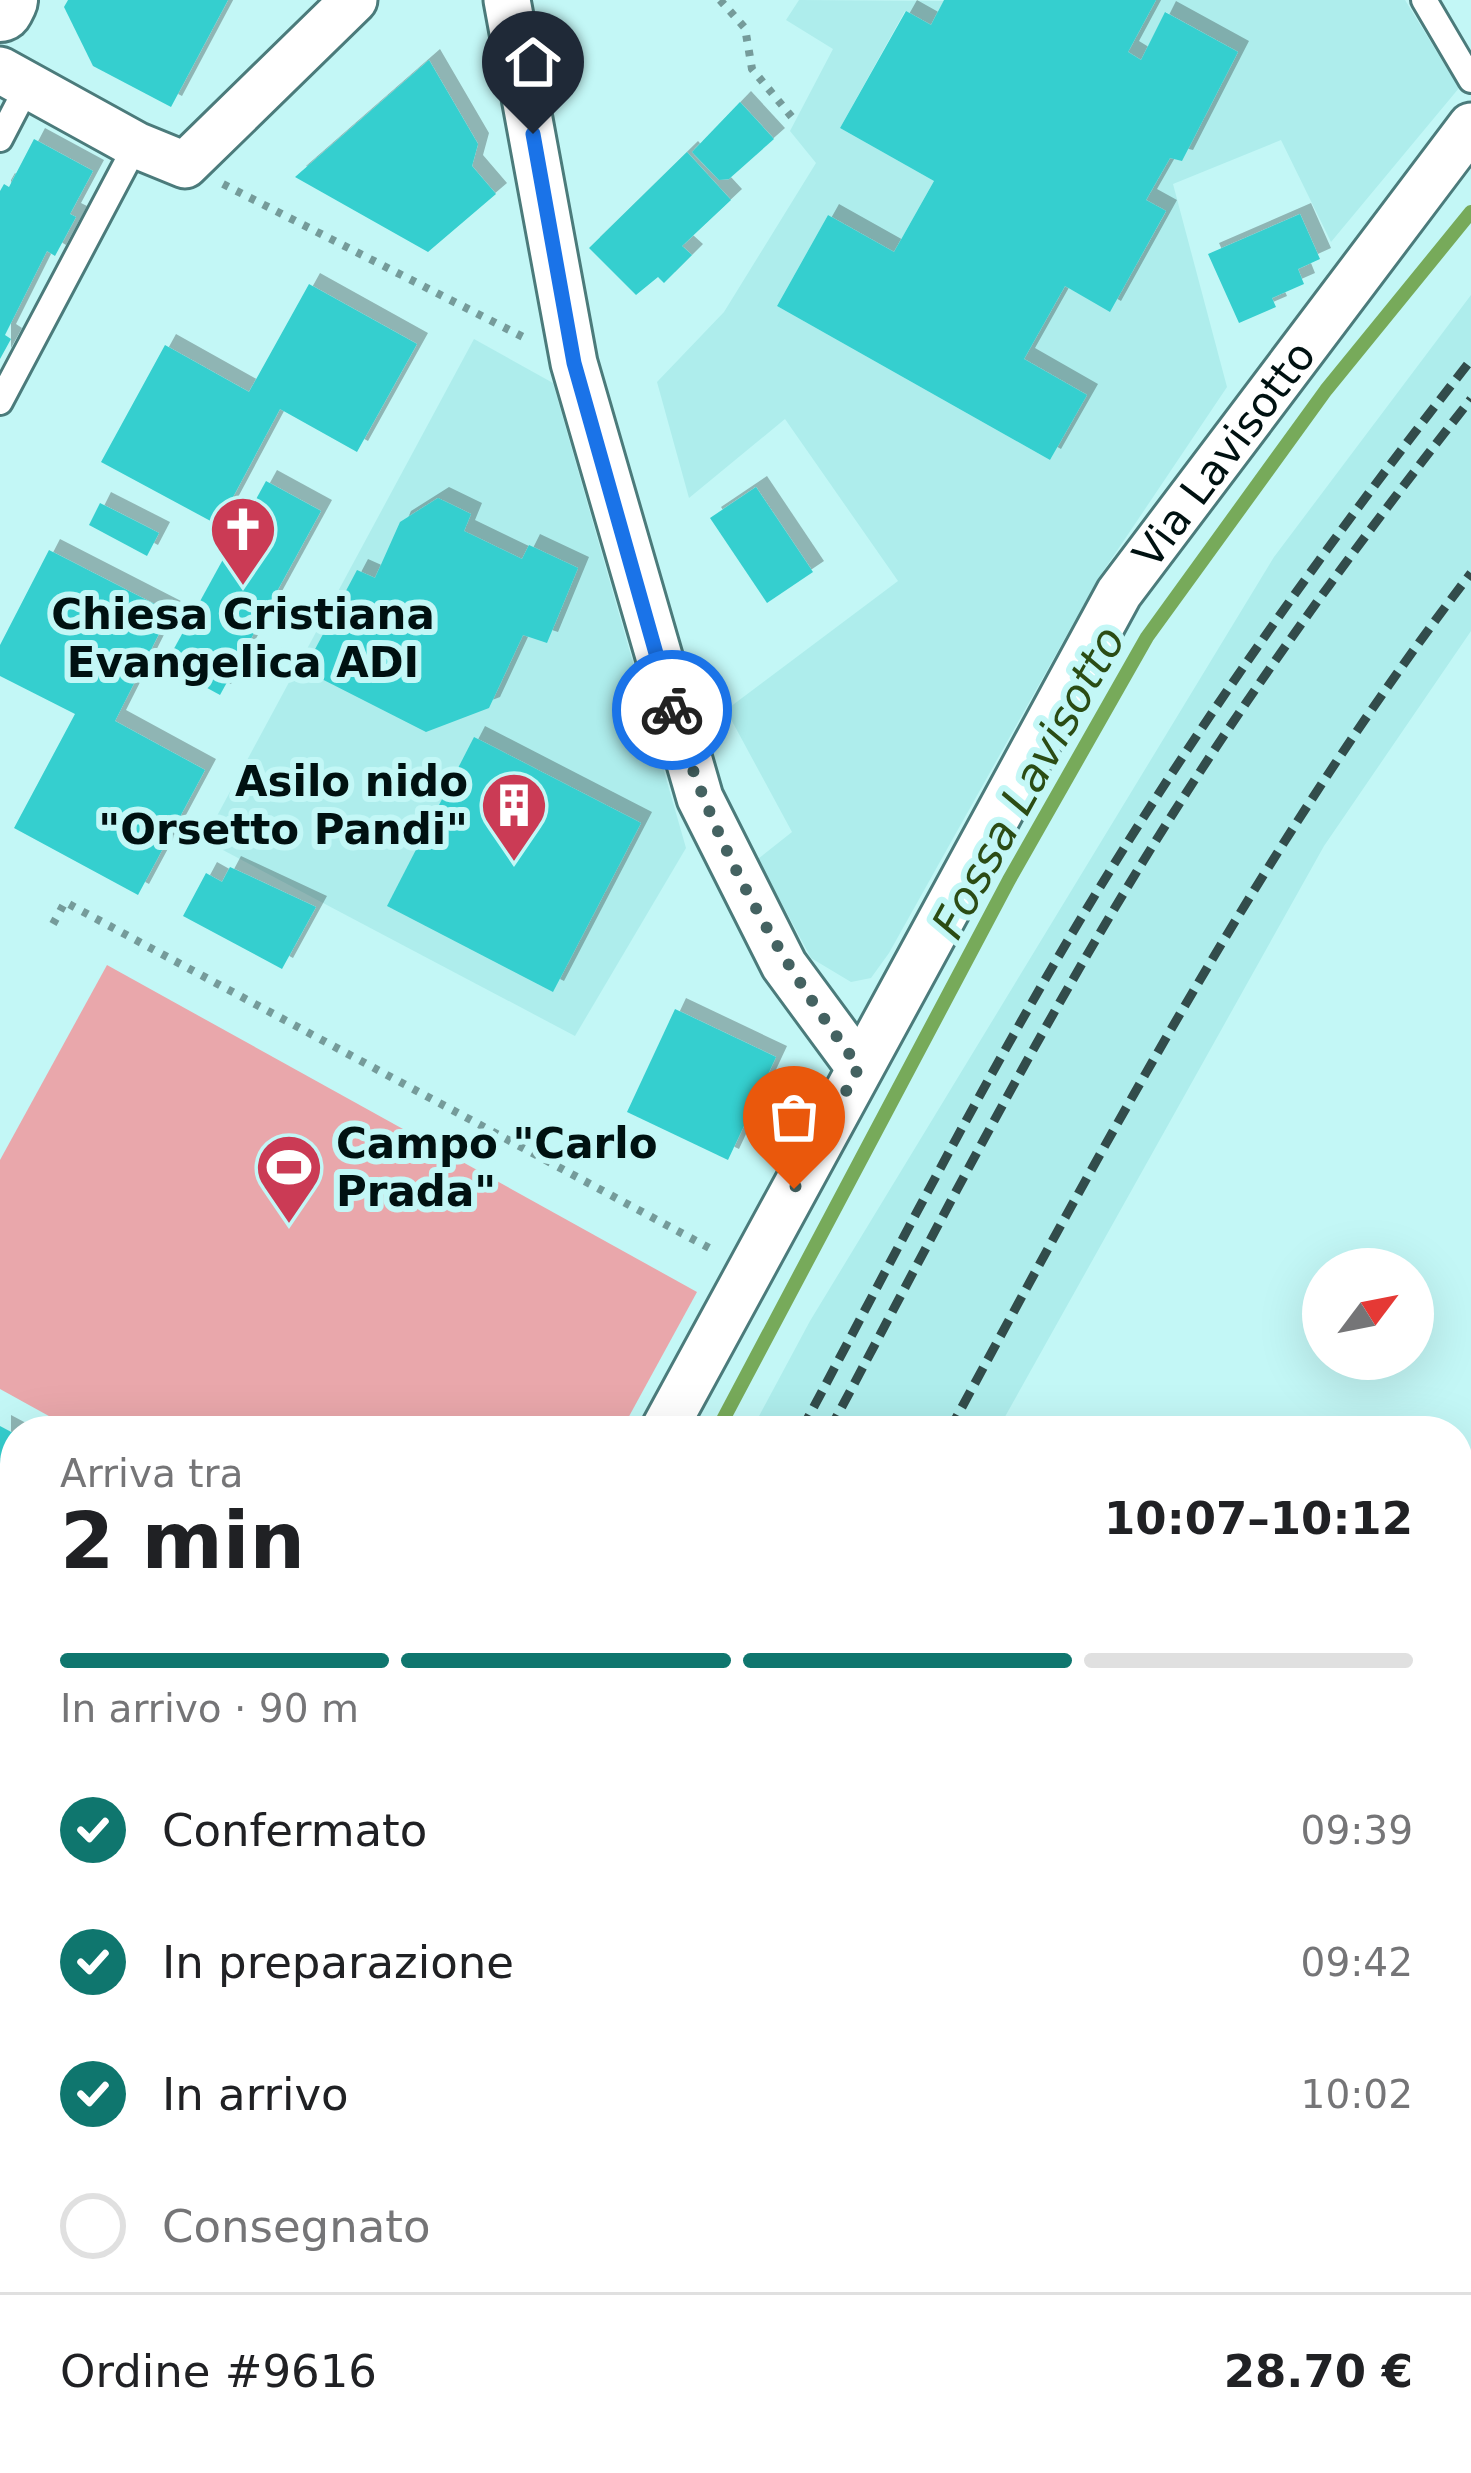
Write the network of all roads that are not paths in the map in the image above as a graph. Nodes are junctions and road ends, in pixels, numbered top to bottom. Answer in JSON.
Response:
{"nodes":[{"id":1,"x":4,"y":0,"type":"edge"},
{"id":2,"x":354,"y":0,"type":"edge"},
{"id":3,"x":1424,"y":0,"type":"edge"},
{"id":4,"x":509,"y":1,"type":"edge"},
{"id":5,"x":0,"y":8,"type":"edge"},
{"id":6,"x":13,"y":78,"type":"edge"},
{"id":7,"x":1471,"y":80,"type":"edge"},
{"id":8,"x":1471,"y":126,"type":"edge"},
{"id":9,"x":0,"y":139,"type":"edge"},
{"id":10,"x":136,"y":145,"type":"junction"},
{"id":11,"x":0,"y":402,"type":"edge"},
{"id":12,"x":859,"y":1067,"type":"junction"},
{"id":13,"x":671,"y":1416,"type":"edge"}],
"edges":[{"from":1,"to":5,"type":"main road"},
{"from":2,"to":10,"type":"street"},
{"from":3,"to":7,"type":"lane"},
{"from":4,"to":12,"type":"street"},
{"from":6,"to":9,"type":"lane"},
{"from":6,"to":10,"type":"street"},
{"from":8,"to":12,"type":"street","name":"Via Lavisotto"},
{"from":10,"to":11,"type":"lane"},
{"from":12,"to":13,"type":"street","name":"Via Lavisotto"}]}
